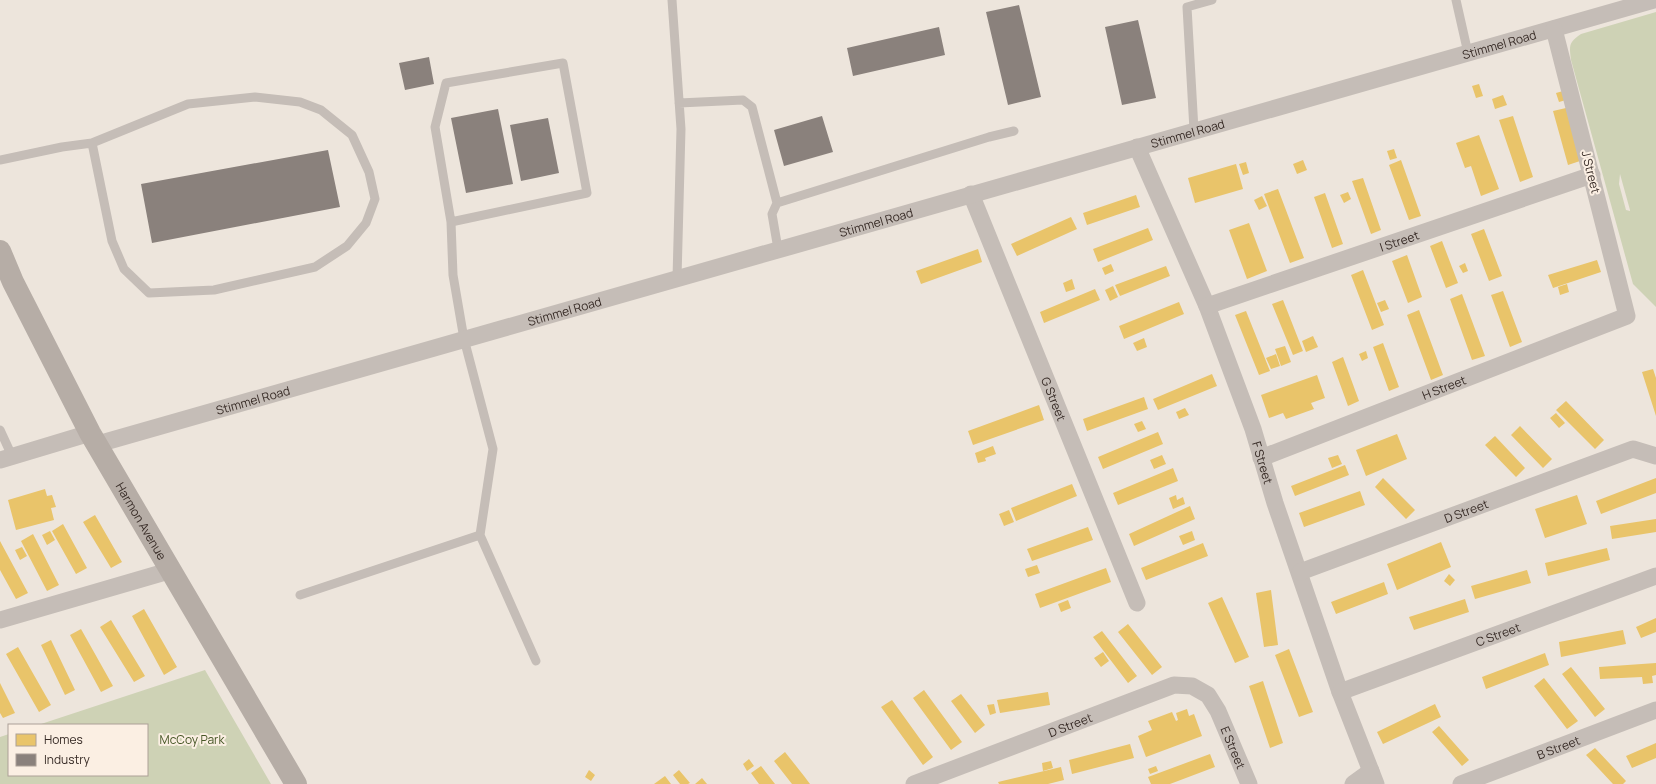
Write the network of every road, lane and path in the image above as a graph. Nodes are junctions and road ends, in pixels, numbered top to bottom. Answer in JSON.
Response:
{"nodes":[{"id":1,"x":672,"y":0,"type":"edge"},
{"id":2,"x":1212,"y":0,"type":"edge"},
{"id":3,"x":1456,"y":0,"type":"edge"},
{"id":4,"x":1654,"y":0,"type":"edge"},
{"id":5,"x":1187,"y":4,"type":"edge"},
{"id":6,"x":1554,"y":28,"type":"junction"},
{"id":7,"x":1468,"y":53,"type":"junction"},
{"id":8,"x":679,"y":103,"type":"junction"},
{"id":9,"x":1194,"y":130,"type":"junction"},
{"id":10,"x":1014,"y":131,"type":"dead end"},
{"id":11,"x":92,"y":143,"type":"junction"},
{"id":12,"x":1137,"y":147,"type":"junction"},
{"id":13,"x":0,"y":160,"type":"edge"},
{"id":14,"x":1592,"y":175,"type":"junction"},
{"id":15,"x":971,"y":194,"type":"junction"},
{"id":16,"x":776,"y":202,"type":"junction"},
{"id":17,"x":451,"y":222,"type":"junction"},
{"id":18,"x":778,"y":249,"type":"junction"},
{"id":19,"x":0,"y":251,"type":"edge"},
{"id":20,"x":676,"y":278,"type":"junction"},
{"id":21,"x":1207,"y":306,"type":"junction"},
{"id":22,"x":1627,"y":316,"type":"joint"},
{"id":23,"x":464,"y":339,"type":"junction"},
{"id":24,"x":0,"y":430,"type":"edge"},
{"id":25,"x":94,"y":438,"type":"junction"},
{"id":26,"x":1656,"y":456,"type":"edge"},
{"id":27,"x":6,"y":458,"type":"edge"},
{"id":28,"x":1261,"y":458,"type":"junction"},
{"id":29,"x":480,"y":535,"type":"junction"},
{"id":30,"x":172,"y":570,"type":"junction"},
{"id":31,"x":1300,"y":572,"type":"junction"},
{"id":32,"x":1656,"y":576,"type":"edge"},
{"id":33,"x":300,"y":595,"type":"dead end"},
{"id":34,"x":1137,"y":604,"type":"dead end"},
{"id":35,"x":0,"y":620,"type":"edge"},
{"id":36,"x":536,"y":661,"type":"dead end"},
{"id":37,"x":1340,"y":692,"type":"junction"},
{"id":38,"x":1656,"y":710,"type":"edge"},
{"id":39,"x":1218,"y":711,"type":"joint"},
{"id":40,"x":1373,"y":778,"type":"edge"},
{"id":41,"x":1246,"y":783,"type":"edge"},
{"id":42,"x":296,"y":784,"type":"edge"},
{"id":43,"x":914,"y":784,"type":"edge"},
{"id":44,"x":1353,"y":784,"type":"edge"},
{"id":45,"x":1460,"y":784,"type":"edge"}],
"edges":[{"from":1,"to":8,"type":"lane"},
{"from":2,"to":5,"type":"lane"},
{"from":3,"to":7,"type":"lane"},
{"from":4,"to":6,"type":"street","name":"Stimmel Road"},
{"from":5,"to":9,"type":"lane"},
{"from":6,"to":7,"type":"street","name":"Stimmel Road"},
{"from":6,"to":14,"type":"street","name":"J Street"},
{"from":7,"to":9,"type":"street","name":"Stimmel Road"},
{"from":8,"to":16,"type":"lane"},
{"from":8,"to":20,"type":"lane"},
{"from":9,"to":12,"type":"street","name":"Stimmel Road"},
{"from":10,"to":16,"type":"lane"},
{"from":11,"to":11,"type":"lane"},
{"from":11,"to":13,"type":"lane"},
{"from":12,"to":15,"type":"street","name":"Stimmel Road"},
{"from":12,"to":21,"type":"street","name":"F Street"},
{"from":14,"to":21,"type":"street","name":"I Street"},
{"from":14,"to":22,"type":"street","name":"J Street"},
{"from":15,"to":18,"type":"street","name":"Stimmel Road"},
{"from":15,"to":34,"type":"street","name":"G Street"},
{"from":16,"to":18,"type":"lane"},
{"from":17,"to":17,"type":"lane"},
{"from":17,"to":23,"type":"lane"},
{"from":18,"to":20,"type":"street","name":"Stimmel Road"},
{"from":19,"to":25,"type":"main road","name":"Harmon Avenue"},
{"from":20,"to":23,"type":"street","name":"Stimmel Road"},
{"from":21,"to":28,"type":"street","name":"F Street"},
{"from":22,"to":28,"type":"street","name":"H Street"},
{"from":23,"to":25,"type":"street","name":"Stimmel Road"},
{"from":23,"to":29,"type":"lane"},
{"from":24,"to":27,"type":"lane"},
{"from":25,"to":27,"type":"street","name":"Stimmel Road"},
{"from":25,"to":30,"type":"main road","name":"Harmon Avenue"},
{"from":26,"to":31,"type":"street","name":"D Street"},
{"from":28,"to":31,"type":"street","name":"F Street"},
{"from":29,"to":33,"type":"lane"},
{"from":29,"to":36,"type":"lane"},
{"from":30,"to":35,"type":"street"},
{"from":30,"to":42,"type":"main road","name":"Harmon Avenue"},
{"from":31,"to":37,"type":"street","name":"F Street"},
{"from":32,"to":37,"type":"street","name":"C Street"},
{"from":37,"to":40,"type":"street","name":"F Street"},
{"from":38,"to":45,"type":"street","name":"B Street"},
{"from":39,"to":41,"type":"street","name":"E Street"},
{"from":39,"to":43,"type":"street","name":"D Street"},
{"from":40,"to":44,"type":"street"}]}
